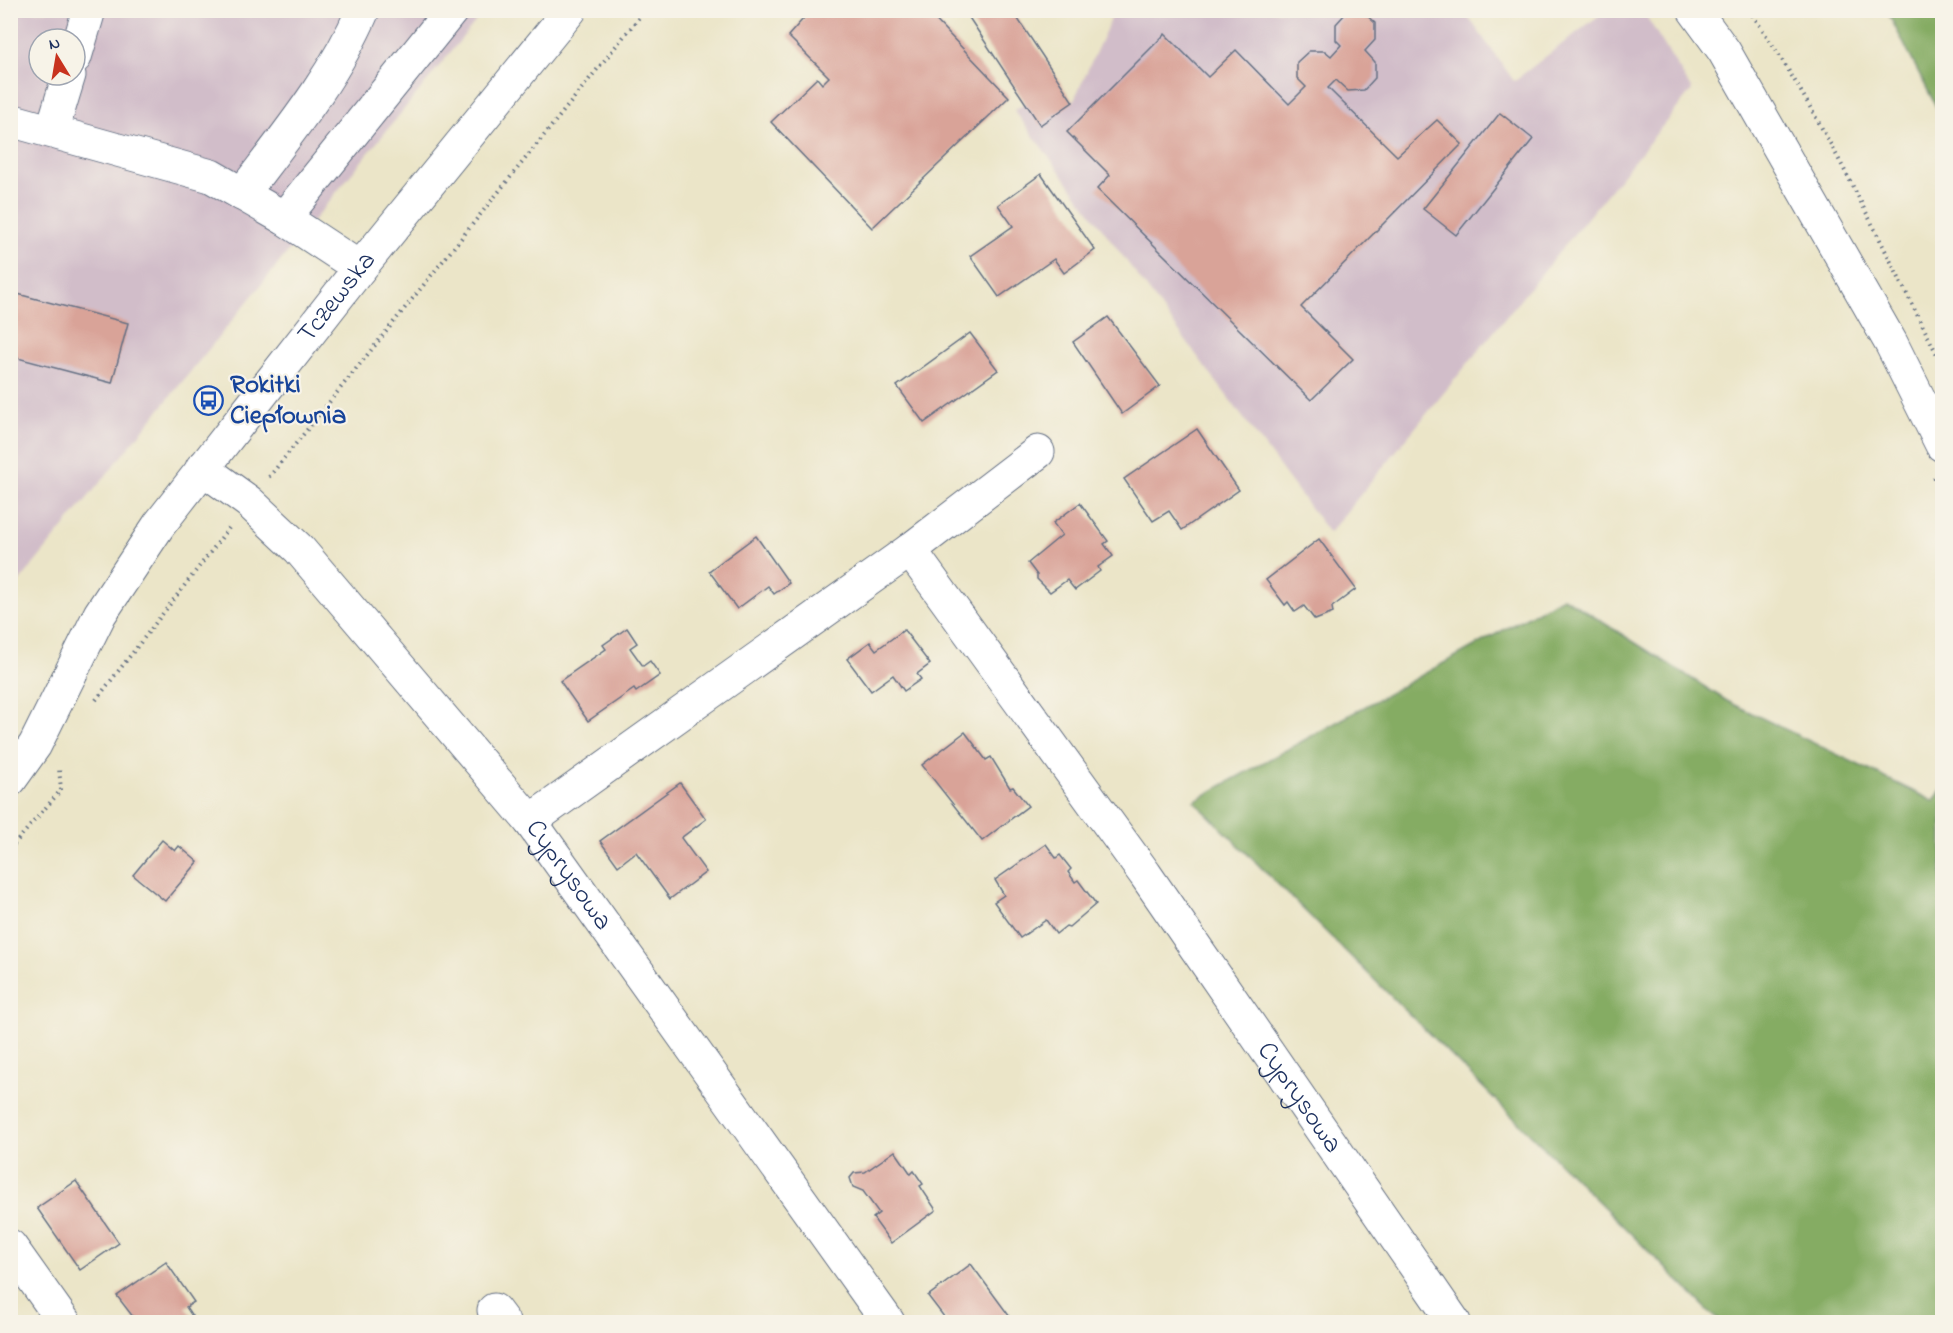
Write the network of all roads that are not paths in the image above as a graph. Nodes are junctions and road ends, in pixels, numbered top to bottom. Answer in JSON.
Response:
{"nodes":[{"id":1,"x":89,"y":10,"type":"edge"},
{"id":2,"x":363,"y":10,"type":"edge"},
{"id":3,"x":452,"y":10,"type":"edge"},
{"id":4,"x":570,"y":10,"type":"edge"},
{"id":5,"x":1694,"y":10,"type":"edge"},
{"id":6,"x":84,"y":27,"type":"edge"},
{"id":7,"x":65,"y":87,"type":"edge"},
{"id":8,"x":10,"y":120,"type":"edge"},
{"id":9,"x":52,"y":131,"type":"junction"},
{"id":10,"x":242,"y":194,"type":"junction"},
{"id":11,"x":284,"y":218,"type":"junction"},
{"id":12,"x":360,"y":268,"type":"junction"},
{"id":13,"x":1942,"y":445,"type":"edge"},
{"id":14,"x":1038,"y":452,"type":"dead end"},
{"id":15,"x":202,"y":468,"type":"junction"},
{"id":16,"x":910,"y":550,"type":"junction"},
{"id":17,"x":10,"y":780,"type":"edge"},
{"id":18,"x":530,"y":821,"type":"junction"},
{"id":19,"x":10,"y":1246,"type":"edge"},
{"id":20,"x":64,"y":1323,"type":"edge"},
{"id":21,"x":888,"y":1323,"type":"edge"},
{"id":22,"x":1454,"y":1323,"type":"edge"}],
"edges":[{"from":1,"to":6,"type":"street"},
{"from":2,"to":10,"type":"street"},
{"from":3,"to":11,"type":"street"},
{"from":4,"to":12,"type":"street","name":"Tczewska"},
{"from":5,"to":13,"type":"street"},
{"from":7,"to":9,"type":"street"},
{"from":8,"to":9,"type":"street"},
{"from":9,"to":10,"type":"street"},
{"from":10,"to":11,"type":"street"},
{"from":11,"to":12,"type":"street"},
{"from":12,"to":15,"type":"street","name":"Tczewska"},
{"from":14,"to":16,"type":"street"},
{"from":15,"to":17,"type":"street","name":"Tczewska"},
{"from":15,"to":18,"type":"street","name":"Cyprysowa"},
{"from":16,"to":18,"type":"street"},
{"from":16,"to":22,"type":"street","name":"Cyprysowa"},
{"from":18,"to":21,"type":"street","name":"Cyprysowa"},
{"from":19,"to":20,"type":"street"}]}
